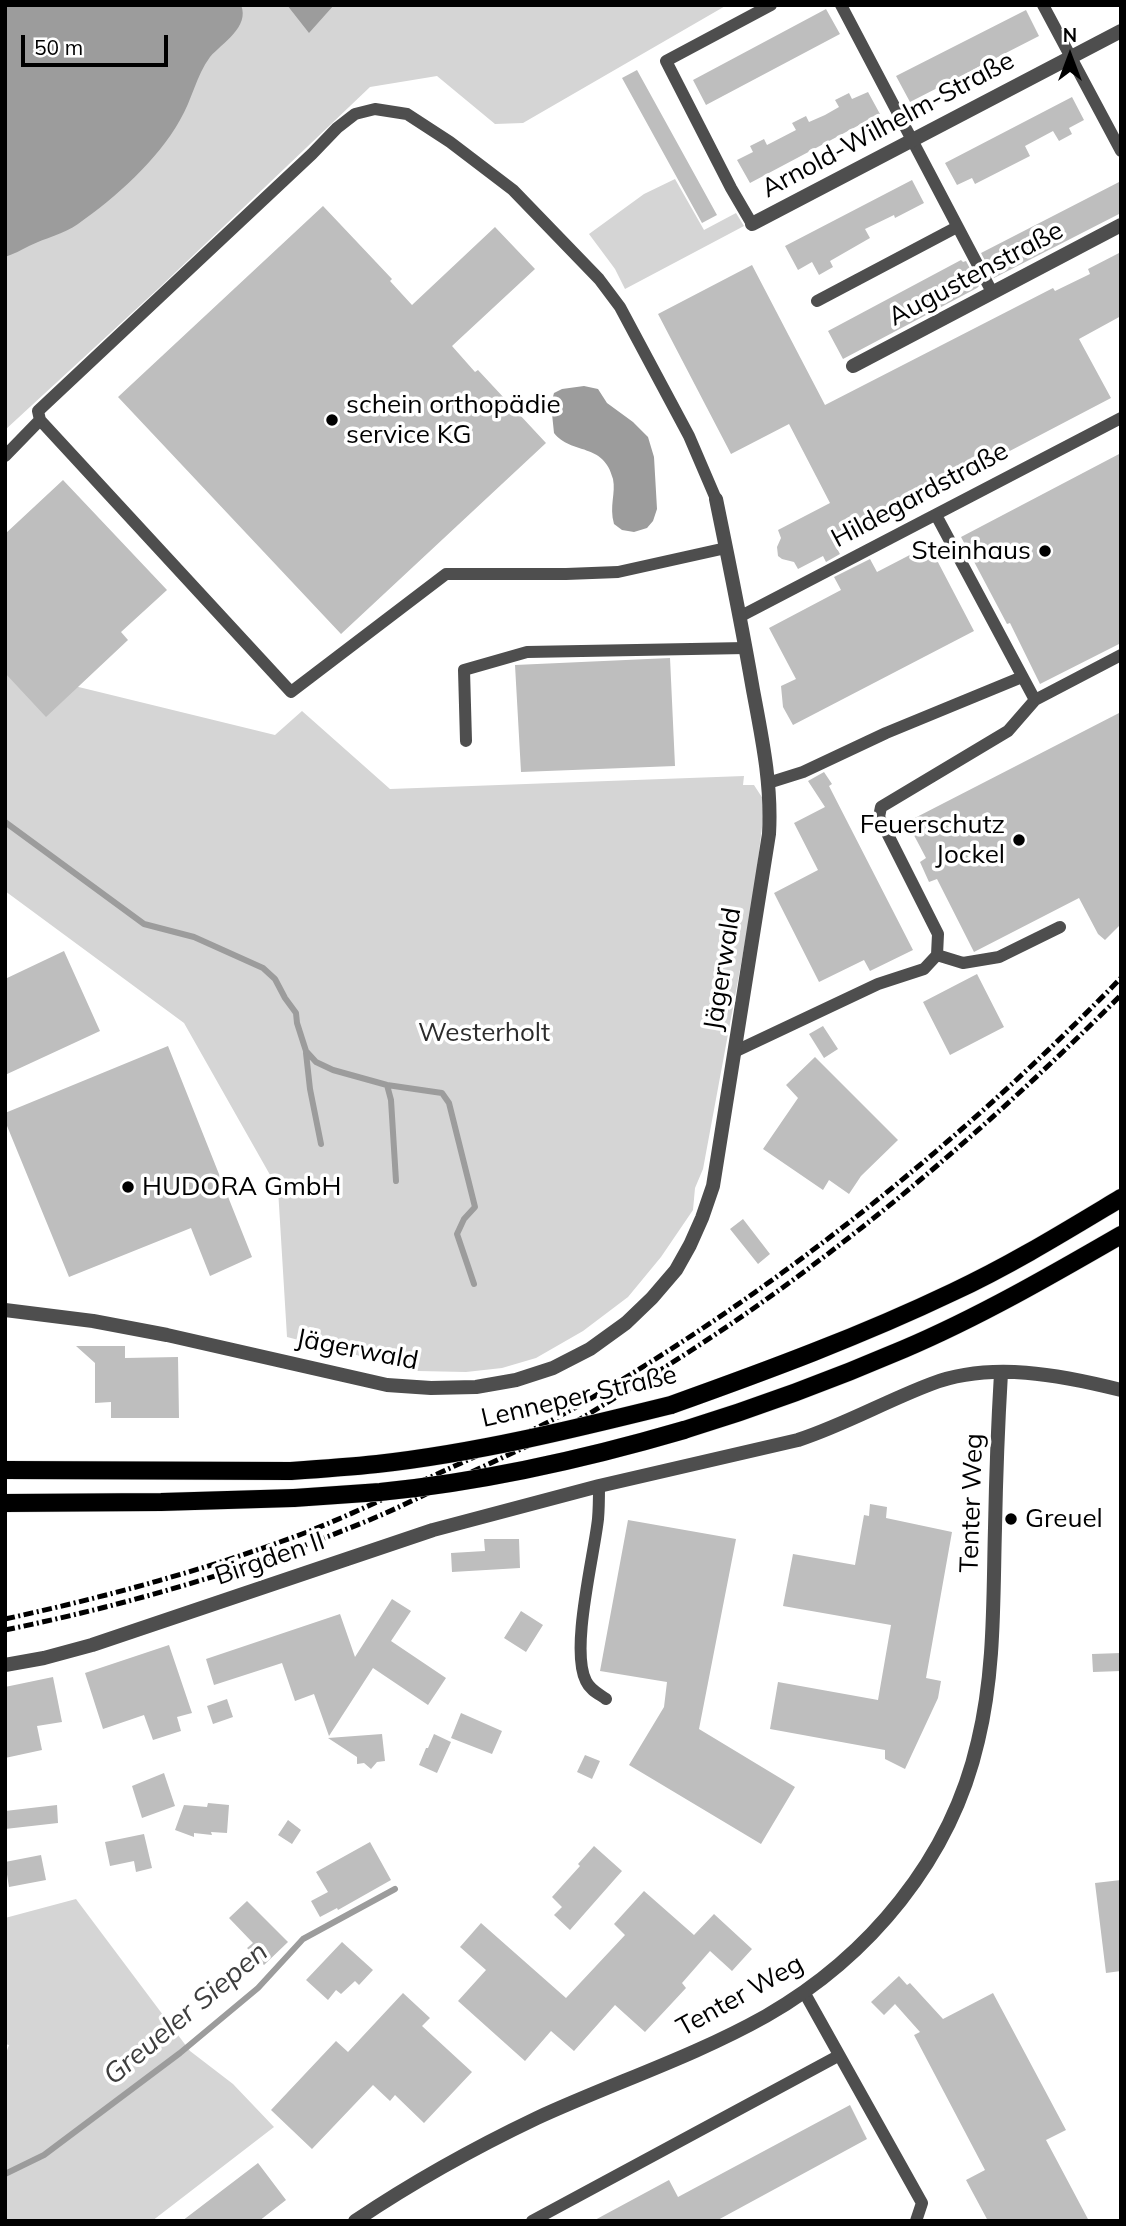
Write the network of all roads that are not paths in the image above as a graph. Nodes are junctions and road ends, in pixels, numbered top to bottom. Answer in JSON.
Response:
{"nodes":[{"id":1,"x":771,"y":5,"type":"edge"},
{"id":2,"x":841,"y":5,"type":"edge"},
{"id":3,"x":1043,"y":5,"type":"edge"},
{"id":4,"x":1121,"y":31,"type":"edge"},
{"id":5,"x":1070,"y":58,"type":"junction"},
{"id":6,"x":913,"y":141,"type":"junction"},
{"id":7,"x":1121,"y":150,"type":"edge"},
{"id":8,"x":752,"y":224,"type":"joint"},
{"id":9,"x":1121,"y":225,"type":"edge"},
{"id":10,"x":957,"y":227,"type":"junction"},
{"id":11,"x":992,"y":292,"type":"junction"},
{"id":12,"x":817,"y":301,"type":"dead end"},
{"id":13,"x":853,"y":366,"type":"dead end"},
{"id":14,"x":1121,"y":418,"type":"edge"},
{"id":15,"x":40,"y":420,"type":"junction"},
{"id":16,"x":5,"y":456,"type":"edge"},
{"id":17,"x":716,"y":499,"type":"joint"},
{"id":18,"x":936,"y":515,"type":"junction"},
{"id":19,"x":726,"y":548,"type":"junction"},
{"id":20,"x":741,"y":616,"type":"junction"},
{"id":21,"x":746,"y":648,"type":"junction"},
{"id":22,"x":1121,"y":655,"type":"edge"},
{"id":23,"x":1022,"y":677,"type":"junction"},
{"id":24,"x":1035,"y":700,"type":"junction"},
{"id":25,"x":466,"y":741,"type":"dead end"},
{"id":26,"x":768,"y":786,"type":"junction"},
{"id":27,"x":1060,"y":927,"type":"dead end"},
{"id":28,"x":937,"y":955,"type":"junction"},
{"id":29,"x":736,"y":1051,"type":"junction"},
{"id":30,"x":1118,"y":1200,"type":"edge"},
{"id":31,"x":1121,"y":1235,"type":"edge"},
{"id":32,"x":5,"y":1310,"type":"edge"},
{"id":33,"x":1001,"y":1373,"type":"junction"},
{"id":34,"x":1118,"y":1390,"type":"edge"},
{"id":35,"x":5,"y":1470,"type":"edge"},
{"id":36,"x":599,"y":1486,"type":"junction"},
{"id":37,"x":5,"y":1503,"type":"edge"},
{"id":38,"x":5,"y":1665,"type":"edge"},
{"id":39,"x":606,"y":1699,"type":"dead end"},
{"id":40,"x":804,"y":1992,"type":"junction"},
{"id":41,"x":838,"y":2056,"type":"junction"},
{"id":42,"x":355,"y":2221,"type":"edge"},
{"id":43,"x":532,"y":2221,"type":"edge"},
{"id":44,"x":916,"y":2221,"type":"edge"}],
"edges":[{"from":1,"to":8,"type":"lane"},
{"from":2,"to":6,"type":"lane"},
{"from":3,"to":5,"type":"lane"},
{"from":4,"to":5,"type":"street","name":"Arnold-Wilhelm-Straße"},
{"from":5,"to":6,"type":"street","name":"Arnold-Wilhelm-Straße"},
{"from":5,"to":7,"type":"lane"},
{"from":6,"to":8,"type":"street","name":"Arnold-Wilhelm-Straße"},
{"from":6,"to":10,"type":"lane"},
{"from":9,"to":11,"type":"street","name":"Augustenstraße"},
{"from":10,"to":11,"type":"lane"},
{"from":10,"to":12,"type":"lane"},
{"from":11,"to":13,"type":"street","name":"Augustenstraße"},
{"from":14,"to":18,"type":"lane","name":"Hildegardstraße"},
{"from":15,"to":16,"type":"lane"},
{"from":15,"to":17,"type":"lane"},
{"from":15,"to":19,"type":"lane"},
{"from":17,"to":19,"type":"street"},
{"from":18,"to":20,"type":"lane","name":"Hildegardstraße"},
{"from":18,"to":23,"type":"lane"},
{"from":19,"to":20,"type":"street"},
{"from":20,"to":21,"type":"street"},
{"from":21,"to":25,"type":"lane"},
{"from":21,"to":26,"type":"street"},
{"from":22,"to":24,"type":"lane"},
{"from":23,"to":24,"type":"lane"},
{"from":23,"to":26,"type":"lane"},
{"from":24,"to":28,"type":"lane"},
{"from":26,"to":29,"type":"street","name":"Jägerwald"},
{"from":27,"to":28,"type":"lane"},
{"from":28,"to":29,"type":"lane"},
{"from":29,"to":32,"type":"street","name":"Jägerwald"},
{"from":30,"to":35,"type":"main road","name":"Lenneper Straße","bridge":true},
{"from":31,"to":37,"type":"main road","name":"Lenneper Straße","bridge":true},
{"from":33,"to":34,"type":"street"},
{"from":33,"to":36,"type":"street"},
{"from":33,"to":40,"type":"street","name":"Tenter Weg"},
{"from":36,"to":38,"type":"street","name":"Birgden II"},
{"from":36,"to":39,"type":"lane"},
{"from":40,"to":41,"type":"lane"},
{"from":40,"to":42,"type":"street","name":"Tenter Weg"},
{"from":41,"to":43,"type":"lane"},
{"from":41,"to":44,"type":"lane"}]}
